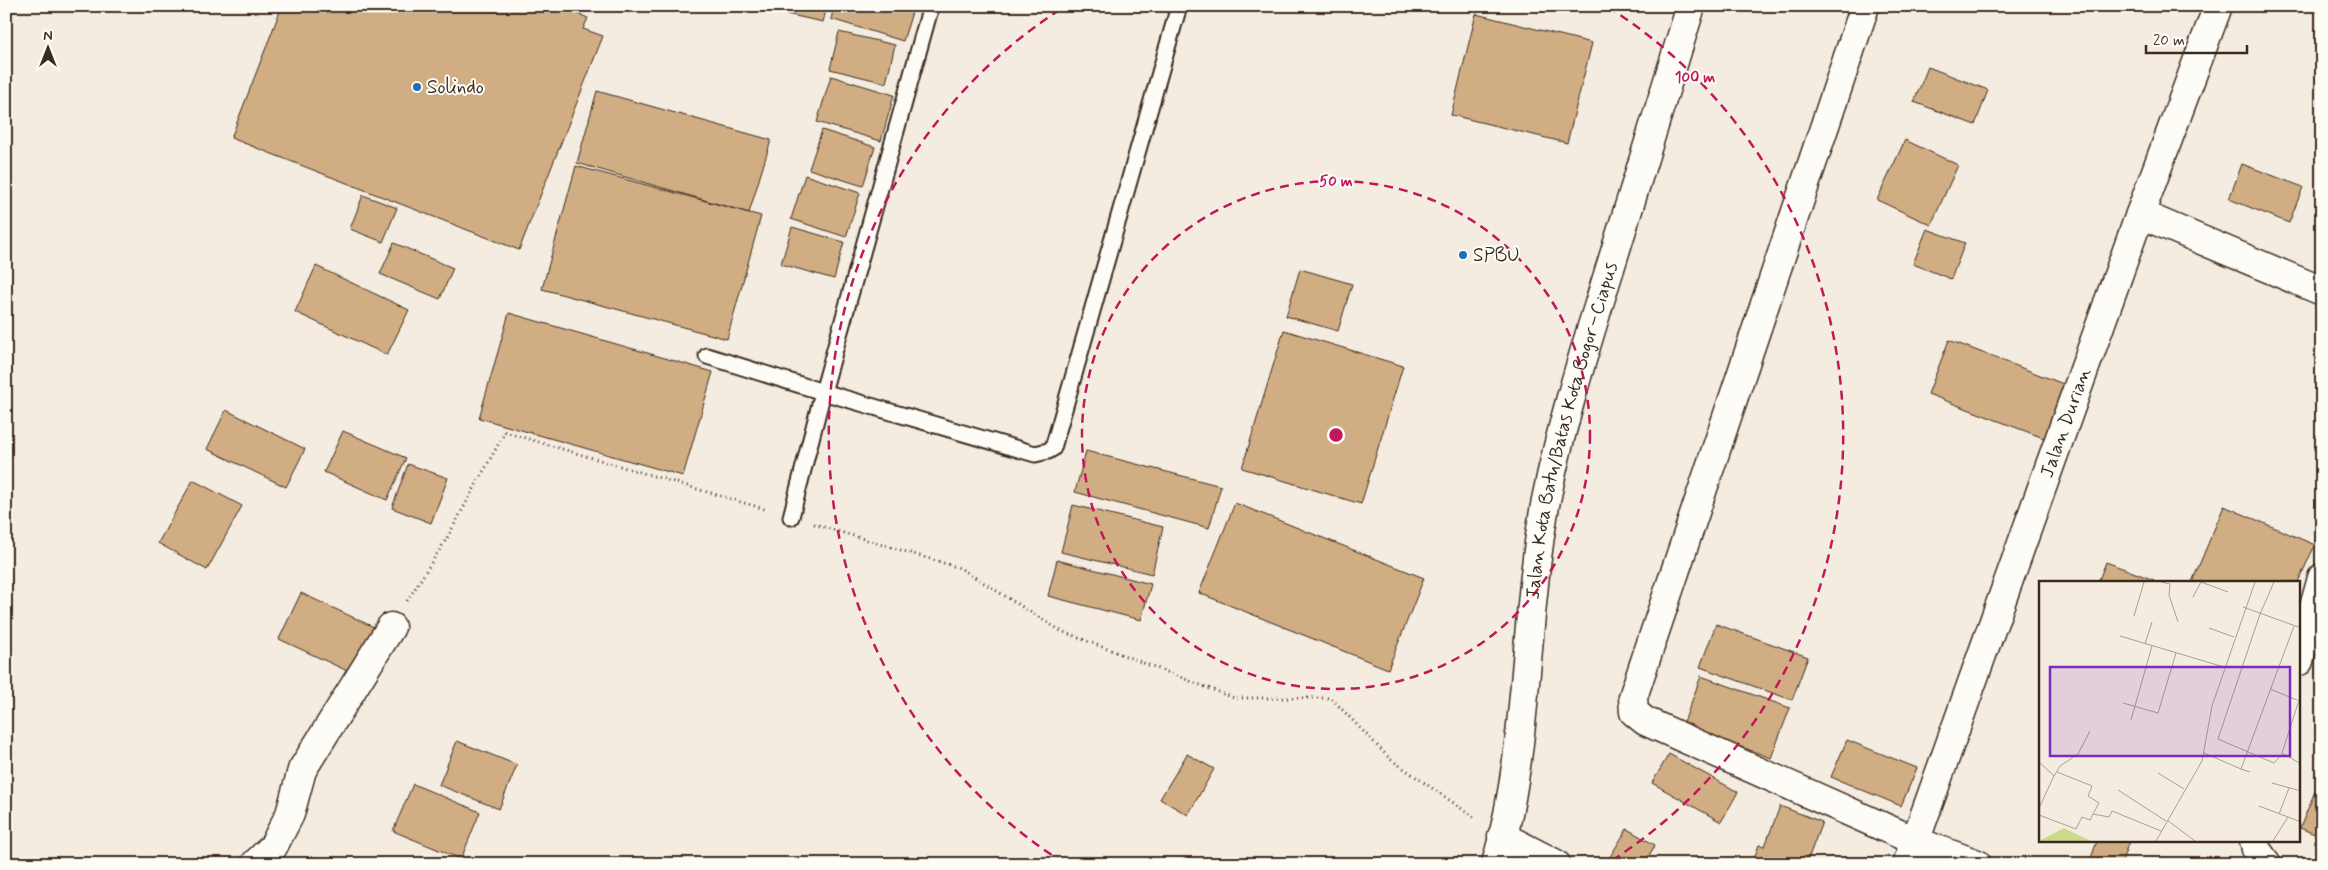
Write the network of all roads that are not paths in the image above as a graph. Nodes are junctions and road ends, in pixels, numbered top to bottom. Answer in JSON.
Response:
{"nodes":[{"id":1,"x":931,"y":6,"type":"edge"},
{"id":2,"x":1179,"y":6,"type":"edge"},
{"id":3,"x":1691,"y":6,"type":"edge"},
{"id":4,"x":1865,"y":6,"type":"edge"},
{"id":5,"x":2218,"y":6,"type":"edge"},
{"id":6,"x":2140,"y":214,"type":"junction"},
{"id":7,"x":2322,"y":291,"type":"edge"},
{"id":8,"x":707,"y":356,"type":"dead end"},
{"id":9,"x":824,"y":392,"type":"junction"},
{"id":10,"x":791,"y":516,"type":"road end"},
{"id":11,"x":2322,"y":578,"type":"edge"},
{"id":12,"x":391,"y":627,"type":"road end"},
{"id":13,"x":2300,"y":656,"type":"edge"},
{"id":14,"x":1502,"y":836,"type":"junction"},
{"id":15,"x":1911,"y":852,"type":"edge"},
{"id":16,"x":255,"y":864,"type":"edge"},
{"id":17,"x":1496,"y":864,"type":"edge"},
{"id":18,"x":1556,"y":864,"type":"edge"},
{"id":19,"x":1978,"y":864,"type":"edge"}],
"edges":[{"from":1,"to":9,"type":"lane"},
{"from":2,"to":9,"type":"lane"},
{"from":3,"to":14,"type":"street","name":"Jalan Kota Batu/Batas Kota Bogor–Ciapus"},
{"from":4,"to":15,"type":"street"},
{"from":5,"to":6,"type":"street","name":"Jalan Durian"},
{"from":6,"to":7,"type":"street"},
{"from":6,"to":15,"type":"street","name":"Jalan Durian"},
{"from":8,"to":9,"type":"lane"},
{"from":9,"to":10,"type":"lane"},
{"from":11,"to":13,"type":"street"},
{"from":12,"to":16,"type":"street"},
{"from":14,"to":17,"type":"street","name":"Jalan Kota Batu/Batas Kota Bogor–Ciapus"},
{"from":14,"to":18,"type":"street"},
{"from":15,"to":19,"type":"street"}]}
